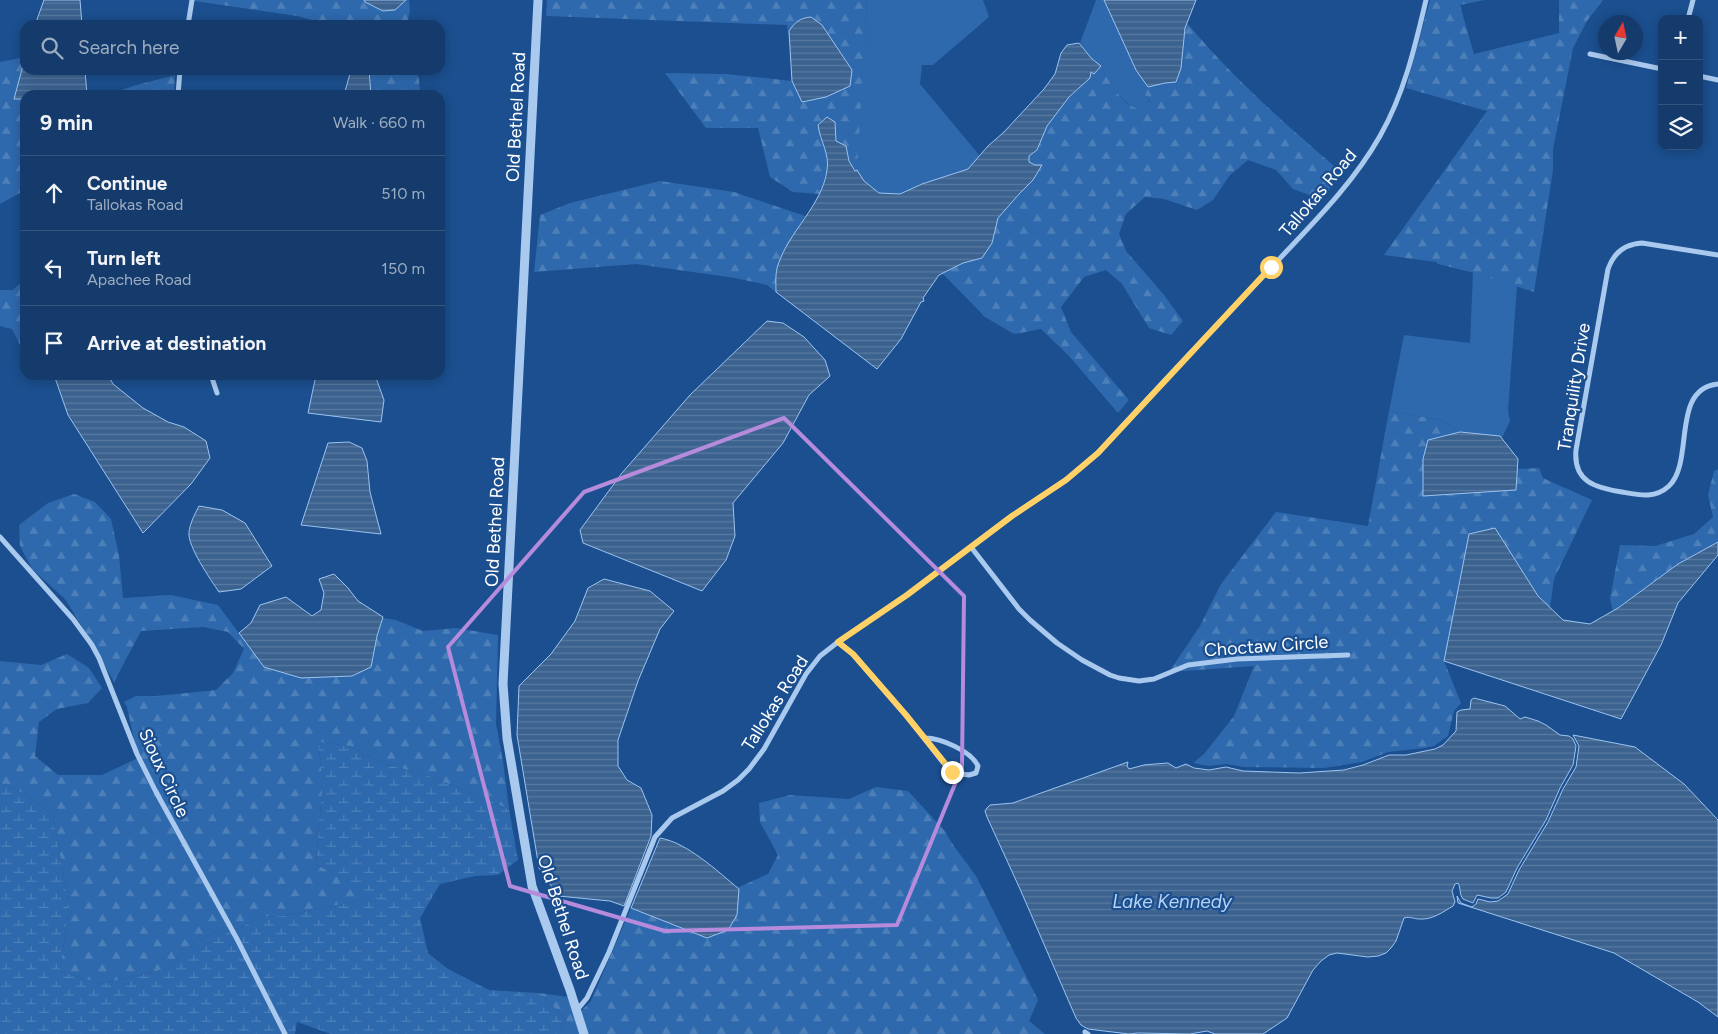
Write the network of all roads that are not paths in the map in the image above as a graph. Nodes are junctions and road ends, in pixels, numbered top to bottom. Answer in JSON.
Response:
{"nodes":[{"id":1,"x":192,"y":0,"type":"edge"},
{"id":2,"x":538,"y":0,"type":"edge"},
{"id":3,"x":1426,"y":0,"type":"edge"},
{"id":4,"x":1693,"y":0,"type":"edge"},
{"id":5,"x":1689,"y":15,"type":"edge"},
{"id":6,"x":189,"y":20,"type":"edge"},
{"id":7,"x":1590,"y":54,"type":"dead end"},
{"id":8,"x":1658,"y":68,"type":"edge"},
{"id":9,"x":180,"y":75,"type":"edge"},
{"id":10,"x":1703,"y":77,"type":"edge"},
{"id":11,"x":1718,"y":80,"type":"edge"},
{"id":12,"x":178,"y":90,"type":"edge"},
{"id":13,"x":1718,"y":256,"type":"edge"},
{"id":14,"x":213,"y":380,"type":"edge"},
{"id":15,"x":1718,"y":384,"type":"edge"},
{"id":16,"x":217,"y":393,"type":"dead end"},
{"id":17,"x":0,"y":537,"type":"edge"},
{"id":18,"x":971,"y":547,"type":"junction"},
{"id":19,"x":838,"y":642,"type":"junction"},
{"id":20,"x":1348,"y":655,"type":"dead end"},
{"id":21,"x":925,"y":738,"type":"junction"},
{"id":22,"x":577,"y":1010,"type":"junction"},
{"id":23,"x":285,"y":1034,"type":"edge"},
{"id":24,"x":584,"y":1034,"type":"edge"}],
"edges":[{"from":1,"to":6,"type":"street"},
{"from":2,"to":22,"type":"street","name":"Old Bethel Road"},
{"from":3,"to":18,"type":"street","name":"Tallokas Road"},
{"from":4,"to":5,"type":"street"},
{"from":7,"to":8,"type":"street"},
{"from":9,"to":12,"type":"street"},
{"from":10,"to":11,"type":"street"},
{"from":13,"to":15,"type":"street","name":"Tranquility Drive"},
{"from":14,"to":16,"type":"street"},
{"from":17,"to":23,"type":"street","name":"Sioux Circle"},
{"from":18,"to":19,"type":"street","name":"Tallokas Road"},
{"from":18,"to":20,"type":"street","name":"Choctaw Circle"},
{"from":19,"to":21,"type":"street"},
{"from":19,"to":22,"type":"street","name":"Tallokas Road"},
{"from":21,"to":21,"type":"street"},
{"from":22,"to":24,"type":"street","name":"Old Bethel Road"}]}
